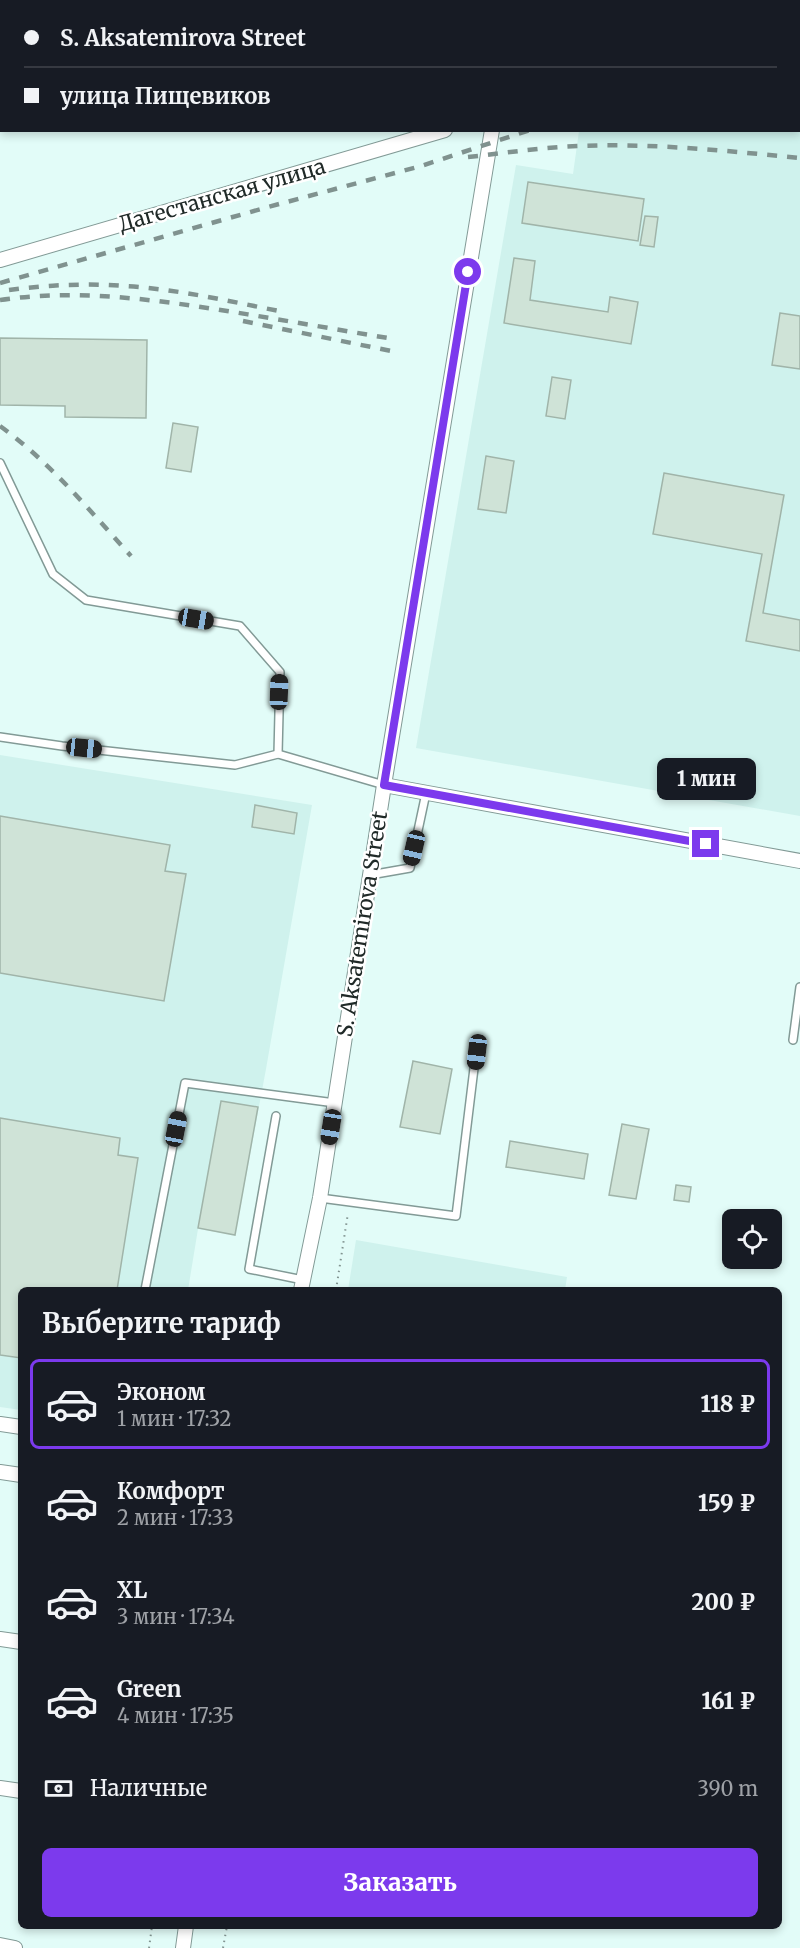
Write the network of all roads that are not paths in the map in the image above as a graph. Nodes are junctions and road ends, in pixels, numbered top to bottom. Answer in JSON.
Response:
{"nodes":[{"id":1,"x":438,"y":132,"type":"edge"},
{"id":2,"x":492,"y":132,"type":"edge"},
{"id":3,"x":0,"y":260,"type":"edge"},
{"id":4,"x":0,"y":464,"type":"edge"},
{"id":5,"x":0,"y":737,"type":"edge"},
{"id":6,"x":278,"y":754,"type":"junction"},
{"id":7,"x":384,"y":785,"type":"junction"},
{"id":8,"x":426,"y":792,"type":"junction"},
{"id":9,"x":800,"y":861,"type":"edge"},
{"id":10,"x":370,"y":875,"type":"junction"},
{"id":11,"x":800,"y":987,"type":"edge"},
{"id":12,"x":793,"y":1040,"type":"dead end"},
{"id":13,"x":477,"y":1052,"type":"dead end"},
{"id":14,"x":335,"y":1103,"type":"junction"},
{"id":15,"x":276,"y":1116,"type":"dead end"},
{"id":16,"x":320,"y":1198,"type":"junction"},
{"id":17,"x":302,"y":1285,"type":"edge"},
{"id":18,"x":146,"y":1287,"type":"edge"},
{"id":19,"x":0,"y":1424,"type":"edge"},
{"id":20,"x":18,"y":1427,"type":"edge"},
{"id":21,"x":0,"y":1472,"type":"edge"},
{"id":22,"x":18,"y":1475,"type":"edge"},
{"id":23,"x":0,"y":1639,"type":"edge"},
{"id":24,"x":18,"y":1642,"type":"edge"},
{"id":25,"x":0,"y":1788,"type":"edge"},
{"id":26,"x":18,"y":1791,"type":"edge"},
{"id":27,"x":186,"y":1929,"type":"edge"},
{"id":28,"x":0,"y":1945,"type":"edge"},
{"id":29,"x":15,"y":1948,"type":"edge"},
{"id":30,"x":183,"y":1948,"type":"edge"}],
"edges":[{"from":1,"to":3,"type":"street","name":"Дагестанская улица"},
{"from":2,"to":7,"type":"street","name":"S. Aksatemirova Street"},
{"from":4,"to":6,"type":"lane"},
{"from":5,"to":6,"type":"lane"},
{"from":6,"to":7,"type":"lane"},
{"from":7,"to":8,"type":"street"},
{"from":7,"to":10,"type":"street","name":"S. Aksatemirova Street"},
{"from":8,"to":9,"type":"street"},
{"from":8,"to":10,"type":"lane"},
{"from":10,"to":14,"type":"street","name":"S. Aksatemirova Street"},
{"from":11,"to":12,"type":"lane"},
{"from":13,"to":16,"type":"lane"},
{"from":14,"to":16,"type":"street","name":"S. Aksatemirova Street"},
{"from":14,"to":18,"type":"lane"},
{"from":15,"to":17,"type":"lane"},
{"from":16,"to":17,"type":"street","name":"S. Aksatemirova Street"},
{"from":19,"to":20,"type":"street"},
{"from":21,"to":22,"type":"street"},
{"from":23,"to":24,"type":"street"},
{"from":25,"to":26,"type":"street"},
{"from":27,"to":30,"type":"street"},
{"from":28,"to":29,"type":"street"}]}
